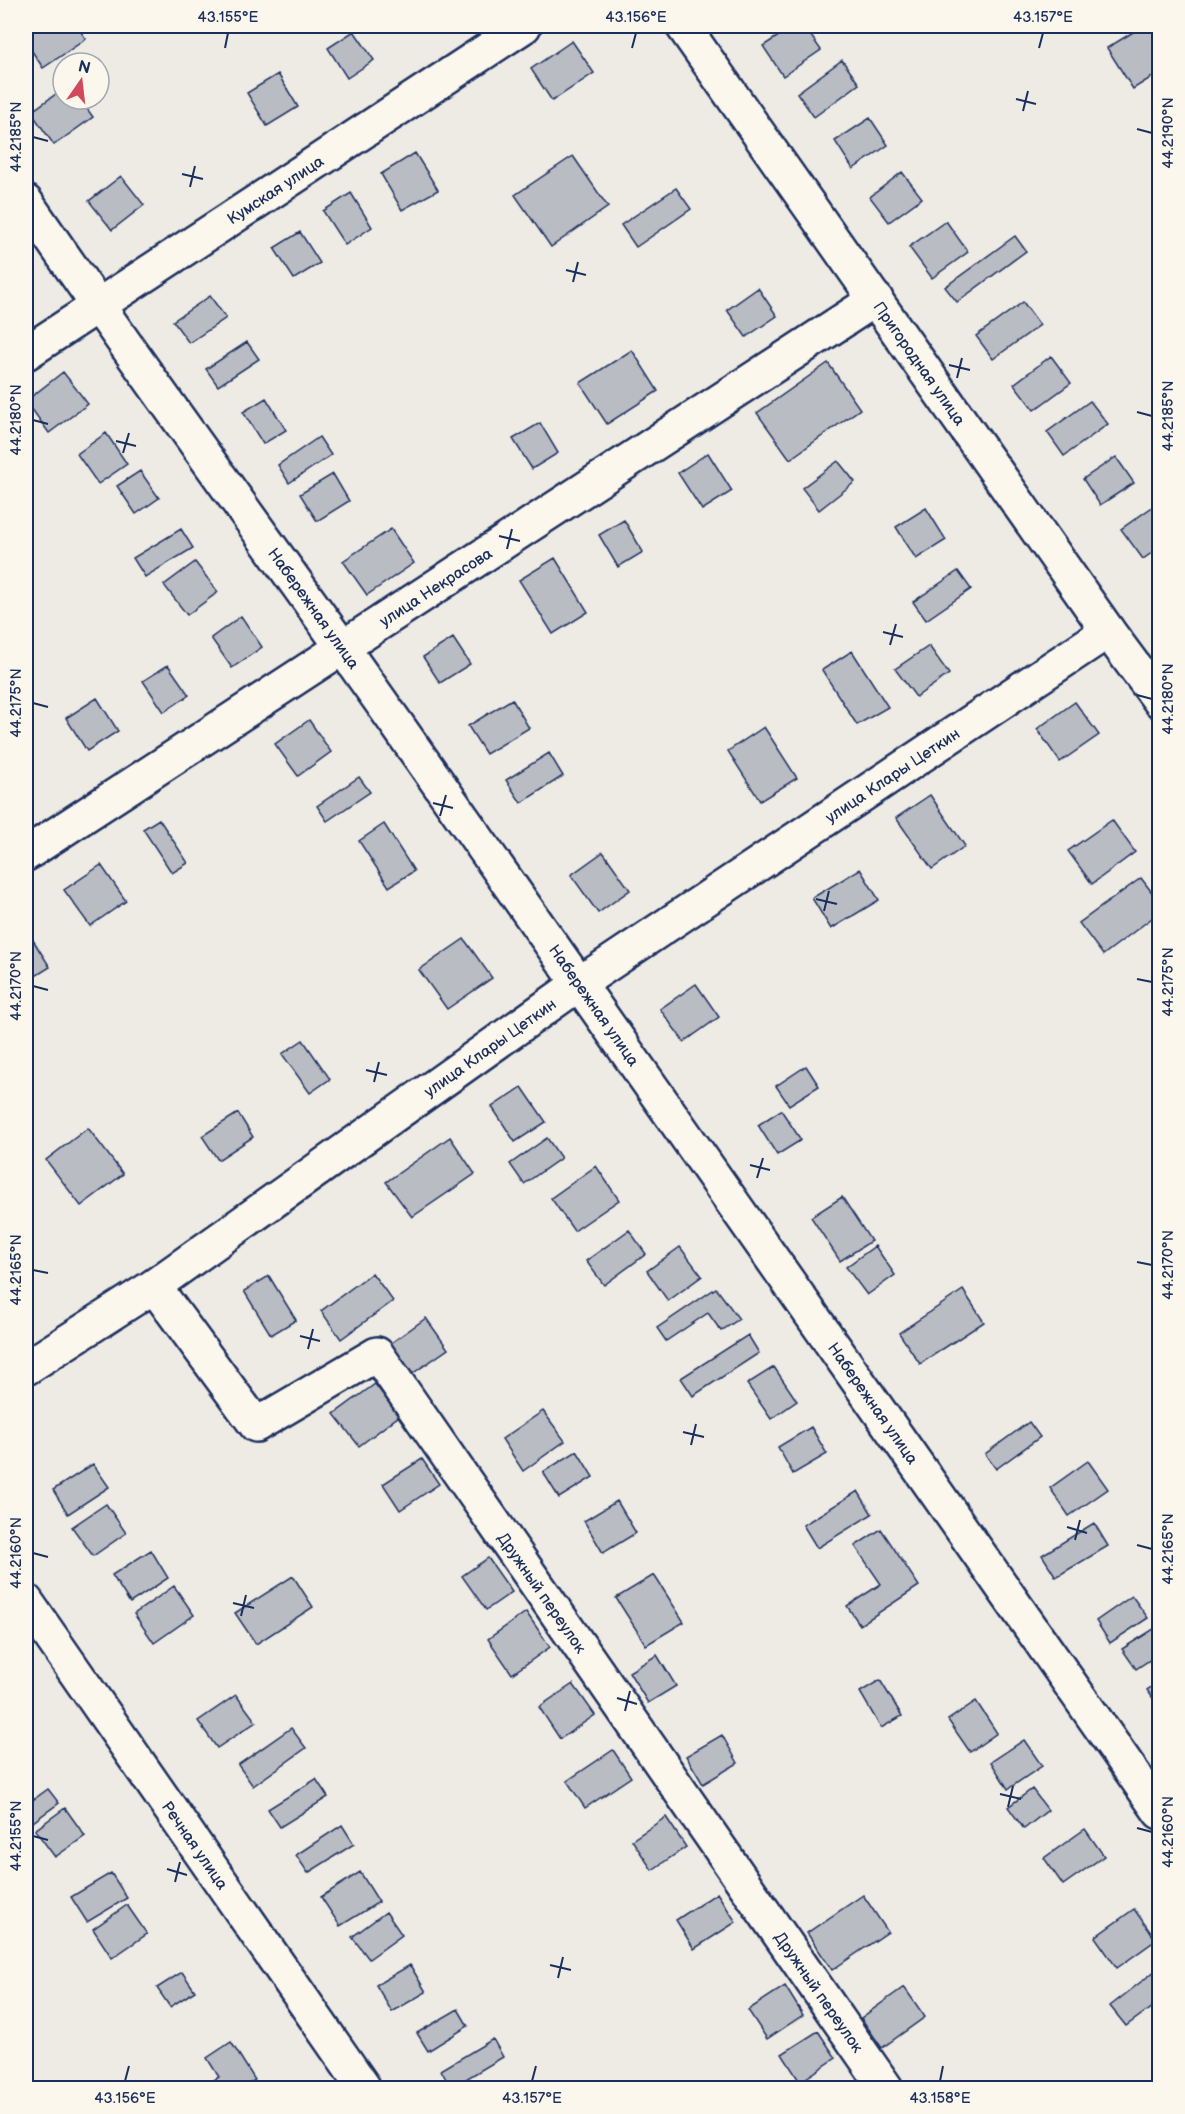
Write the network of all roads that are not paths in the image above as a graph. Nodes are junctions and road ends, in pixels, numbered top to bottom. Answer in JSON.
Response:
{"nodes":[{"id":1,"x":524,"y":26,"type":"edge"},
{"id":2,"x":683,"y":26,"type":"edge"},
{"id":3,"x":26,"y":202,"type":"edge"},
{"id":4,"x":876,"y":299,"type":"junction"},
{"id":5,"x":96,"y":306,"type":"junction"},
{"id":6,"x":26,"y":353,"type":"edge"},
{"id":7,"x":1108,"y":631,"type":"junction"},
{"id":8,"x":342,"y":646,"type":"junction"},
{"id":9,"x":1160,"y":701,"type":"edge"},
{"id":10,"x":26,"y":854,"type":"edge"},
{"id":11,"x":580,"y":983,"type":"junction"},
{"id":12,"x":154,"y":1286,"type":"junction"},
{"id":13,"x":26,"y":1368,"type":"edge"},
{"id":14,"x":26,"y":1602,"type":"edge"},
{"id":15,"x":1160,"y":1812,"type":"edge"},
{"id":16,"x":364,"y":2088,"type":"edge"},
{"id":17,"x":886,"y":2088,"type":"edge"}],
"edges":[{"from":1,"to":5,"type":"street","name":"Кумская улица"},
{"from":2,"to":4,"type":"street","name":"Пригородная улица"},
{"from":3,"to":5,"type":"street","name":"Набережная улица"},
{"from":4,"to":7,"type":"street","name":"Пригородная улица"},
{"from":4,"to":8,"type":"street","name":"улица Некрасова"},
{"from":5,"to":6,"type":"street","name":"Кумская улица"},
{"from":5,"to":8,"type":"street","name":"Набережная улица"},
{"from":7,"to":9,"type":"street","name":"Пригородная улица"},
{"from":7,"to":11,"type":"street","name":"улица Клары Цеткин"},
{"from":8,"to":10,"type":"street","name":"улица Некрасова"},
{"from":8,"to":11,"type":"street","name":"Набережная улица"},
{"from":11,"to":12,"type":"street","name":"улица Клары Цеткин"},
{"from":11,"to":15,"type":"street","name":"Набережная улица"},
{"from":12,"to":13,"type":"street","name":"улица Клары Цеткин"},
{"from":12,"to":17,"type":"street","name":"Дружный переулок"},
{"from":14,"to":16,"type":"street","name":"Речная улица"}]}
